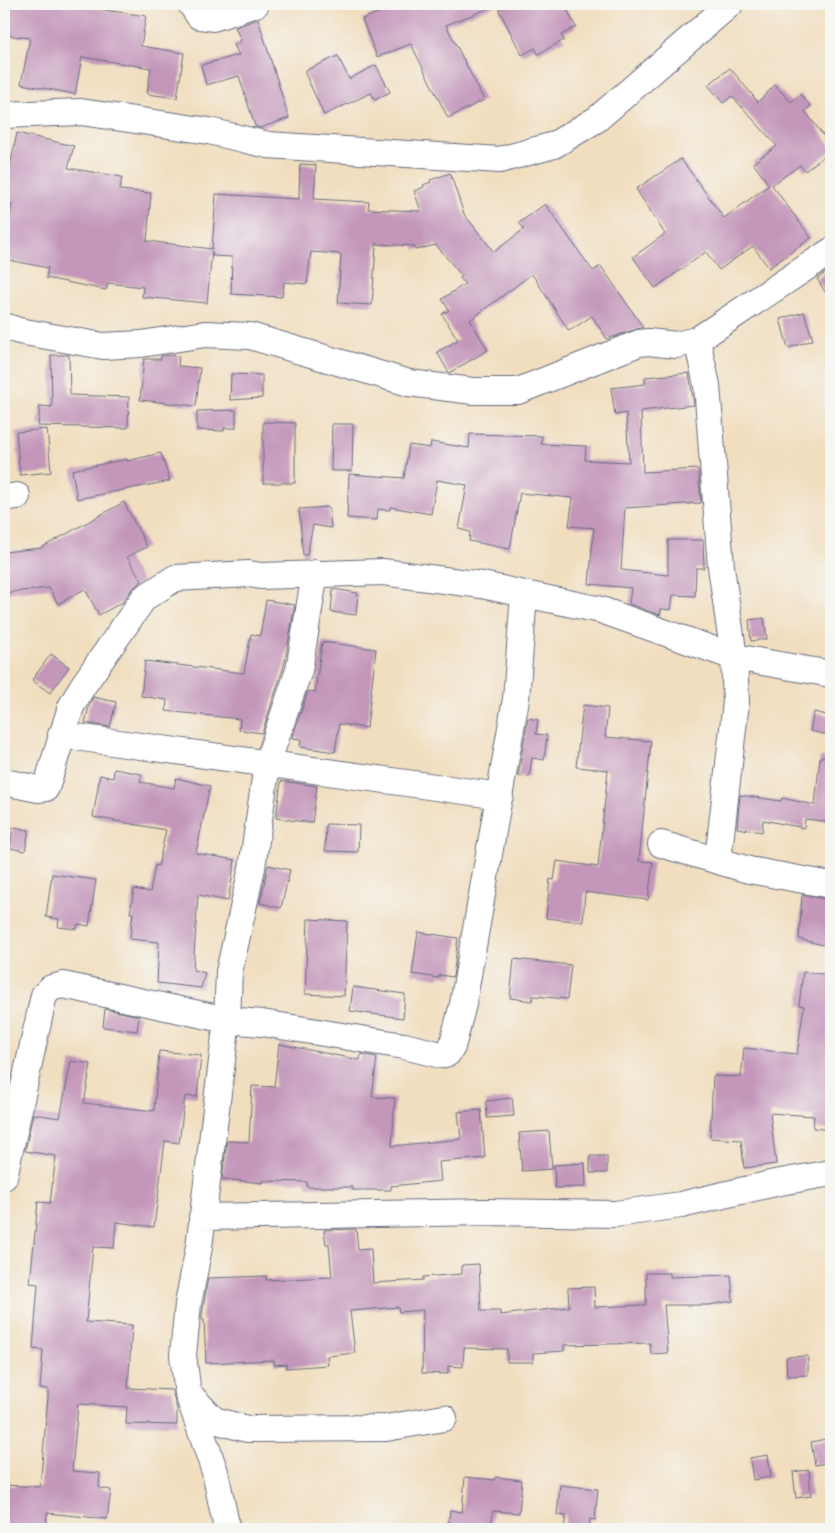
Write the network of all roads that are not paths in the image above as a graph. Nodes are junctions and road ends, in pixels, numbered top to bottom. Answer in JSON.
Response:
{"nodes":[{"id":1,"x":191,"y":4,"type":"edge"},
{"id":2,"x":256,"y":4,"type":"edge"},
{"id":3,"x":730,"y":4,"type":"edge"},
{"id":4,"x":4,"y":115,"type":"edge"},
{"id":5,"x":831,"y":251,"type":"edge"},
{"id":6,"x":4,"y":326,"type":"edge"},
{"id":7,"x":697,"y":340,"type":"junction"},
{"id":8,"x":315,"y":573,"type":"junction"},
{"id":9,"x":524,"y":595,"type":"junction"},
{"id":10,"x":734,"y":657,"type":"junction"},
{"id":11,"x":831,"y":674,"type":"edge"},
{"id":12,"x":61,"y":735,"type":"junction"},
{"id":13,"x":267,"y":764,"type":"junction"},
{"id":14,"x":4,"y":782,"type":"edge"},
{"id":15,"x":500,"y":796,"type":"junction"},
{"id":16,"x":661,"y":844,"type":"dead end"},
{"id":17,"x":718,"y":860,"type":"junction"},
{"id":18,"x":831,"y":885,"type":"edge"},
{"id":19,"x":227,"y":1020,"type":"junction"},
{"id":20,"x":831,"y":1173,"type":"edge"},
{"id":21,"x":4,"y":1177,"type":"edge"},
{"id":22,"x":202,"y":1217,"type":"junction"},
{"id":23,"x":188,"y":1394,"type":"junction"},
{"id":24,"x":444,"y":1418,"type":"dead end"},
{"id":25,"x":226,"y":1529,"type":"edge"}],
"edges":[{"from":1,"to":2,"type":"street"},
{"from":3,"to":4,"type":"street"},
{"from":5,"to":7,"type":"street"},
{"from":6,"to":7,"type":"street"},
{"from":7,"to":10,"type":"street"},
{"from":8,"to":9,"type":"street"},
{"from":8,"to":12,"type":"street"},
{"from":8,"to":13,"type":"street"},
{"from":9,"to":10,"type":"street"},
{"from":9,"to":15,"type":"street"},
{"from":10,"to":11,"type":"street"},
{"from":10,"to":17,"type":"street"},
{"from":12,"to":13,"type":"street"},
{"from":12,"to":14,"type":"street"},
{"from":13,"to":15,"type":"street"},
{"from":13,"to":19,"type":"street"},
{"from":15,"to":19,"type":"street"},
{"from":16,"to":17,"type":"street"},
{"from":17,"to":18,"type":"street"},
{"from":19,"to":21,"type":"street"},
{"from":19,"to":22,"type":"street"},
{"from":20,"to":22,"type":"street"},
{"from":22,"to":23,"type":"street"},
{"from":23,"to":24,"type":"street"},
{"from":23,"to":25,"type":"street"}]}
